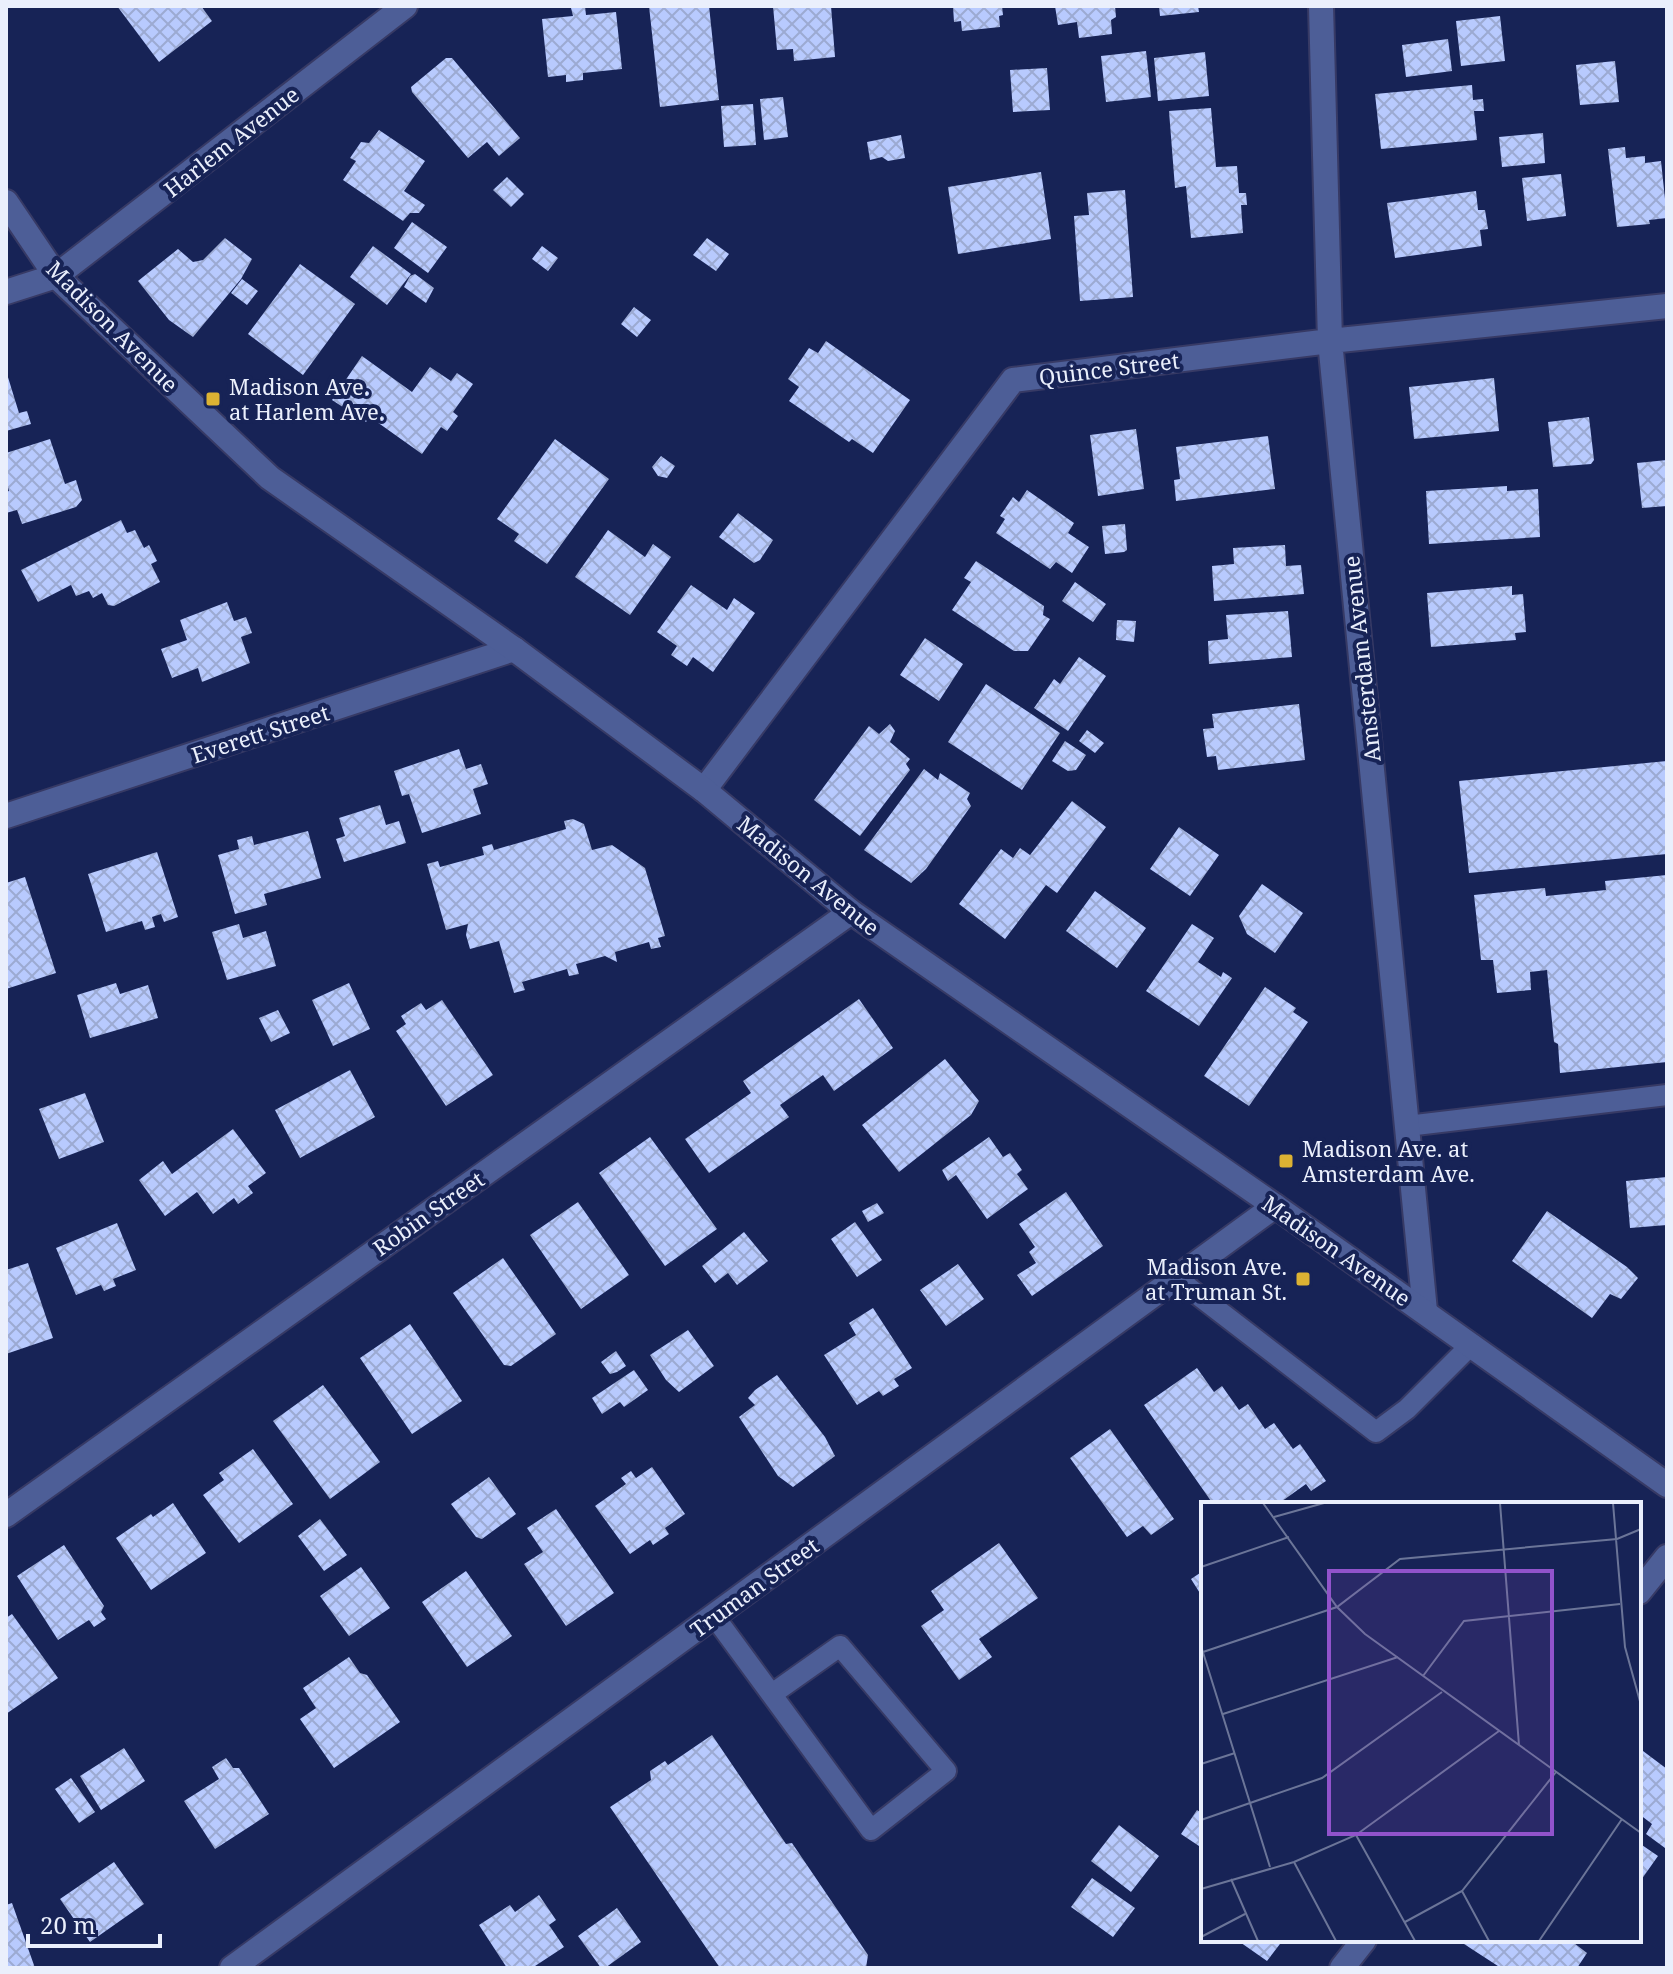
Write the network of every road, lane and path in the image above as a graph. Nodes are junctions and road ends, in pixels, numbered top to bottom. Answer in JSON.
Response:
{"nodes":[{"id":1,"x":405,"y":6,"type":"edge"},
{"id":2,"x":1321,"y":6,"type":"edge"},
{"id":3,"x":6,"y":202,"type":"edge"},
{"id":4,"x":56,"y":276,"type":"junction"},
{"id":5,"x":6,"y":292,"type":"edge"},
{"id":6,"x":1667,"y":306,"type":"edge"},
{"id":7,"x":1330,"y":341,"type":"junction"},
{"id":8,"x":514,"y":649,"type":"junction"},
{"id":9,"x":704,"y":790,"type":"junction"},
{"id":10,"x":6,"y":816,"type":"edge"},
{"id":11,"x":851,"y":912,"type":"junction"},
{"id":12,"x":1667,"y":1095,"type":"edge"},
{"id":13,"x":1407,"y":1126,"type":"junction"},
{"id":14,"x":1275,"y":1206,"type":"junction"},
{"id":15,"x":1176,"y":1278,"type":"junction"},
{"id":16,"x":1425,"y":1311,"type":"junction"},
{"id":17,"x":1472,"y":1344,"type":"junction"},
{"id":18,"x":1667,"y":1485,"type":"edge"},
{"id":19,"x":6,"y":1515,"type":"edge"},
{"id":20,"x":1667,"y":1557,"type":"edge"},
{"id":21,"x":1641,"y":1590,"type":"edge"},
{"id":22,"x":714,"y":1616,"type":"junction"},
{"id":23,"x":772,"y":1694,"type":"junction"},
{"id":24,"x":1362,"y":1942,"type":"edge"},
{"id":25,"x":232,"y":1968,"type":"edge"},
{"id":26,"x":1342,"y":1968,"type":"edge"}],
"edges":[{"from":1,"to":4,"type":"street","name":"Harlem Avenue"},
{"from":2,"to":7,"type":"street","name":"Amsterdam Avenue"},
{"from":3,"to":4,"type":"street","name":"Madison Avenue"},
{"from":4,"to":5,"type":"street","name":"Harlem Avenue"},
{"from":4,"to":8,"type":"street","name":"Madison Avenue"},
{"from":6,"to":7,"type":"street","name":"Quince Street"},
{"from":7,"to":9,"type":"street","name":"Quince Street"},
{"from":7,"to":13,"type":"street","name":"Amsterdam Avenue"},
{"from":8,"to":9,"type":"street","name":"Madison Avenue"},
{"from":8,"to":10,"type":"street","name":"Everett Street"},
{"from":9,"to":11,"type":"street","name":"Madison Avenue"},
{"from":11,"to":14,"type":"street","name":"Madison Avenue"},
{"from":11,"to":19,"type":"street","name":"Robin Street"},
{"from":12,"to":13,"type":"lane"},
{"from":13,"to":16,"type":"street","name":"Amsterdam Avenue"},
{"from":14,"to":15,"type":"street","name":"Truman Street"},
{"from":14,"to":16,"type":"street","name":"Madison Avenue"},
{"from":15,"to":17,"type":"lane"},
{"from":15,"to":22,"type":"street","name":"Truman Street"},
{"from":16,"to":17,"type":"street","name":"Madison Avenue"},
{"from":17,"to":18,"type":"street","name":"Madison Avenue"},
{"from":20,"to":21,"type":"street"},
{"from":22,"to":23,"type":"lane"},
{"from":22,"to":25,"type":"street","name":"Truman Street"},
{"from":23,"to":23,"type":"lane"},
{"from":24,"to":26,"type":"street"}]}
